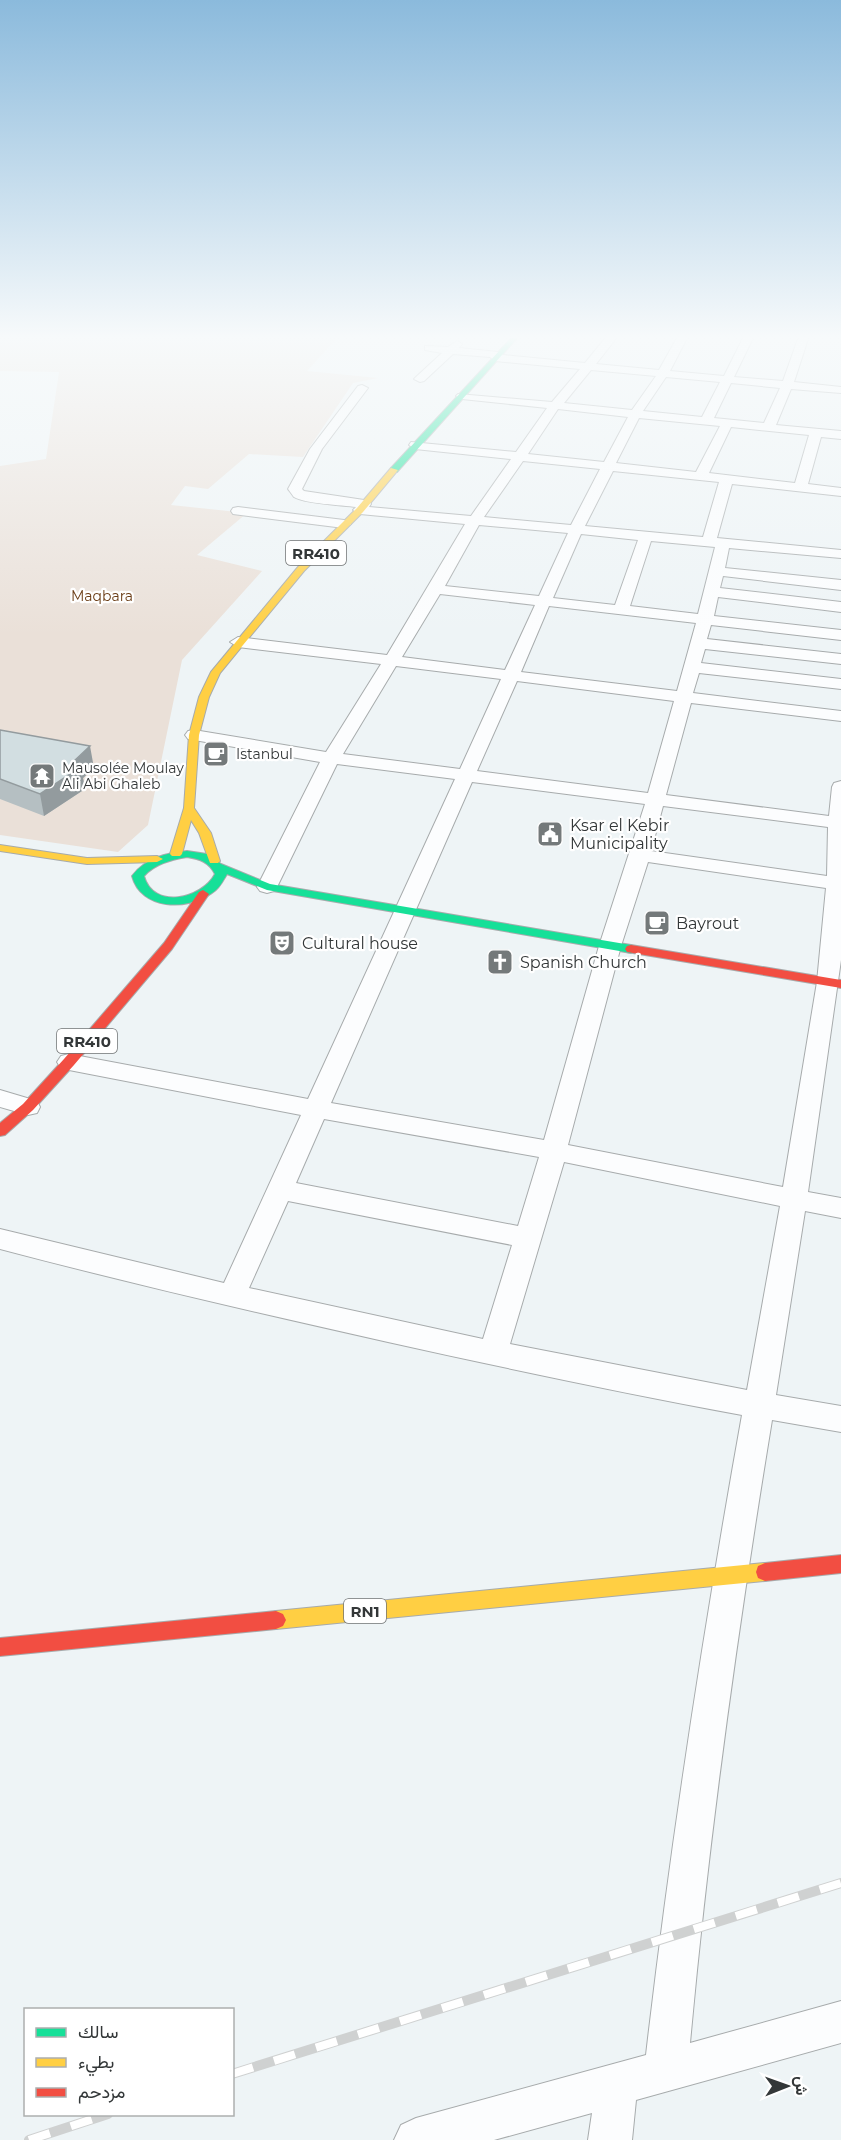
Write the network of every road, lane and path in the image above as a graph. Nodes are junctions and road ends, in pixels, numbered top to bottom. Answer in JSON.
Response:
{"nodes":[{"id":1,"x":327,"y":436,"type":"edge"},
{"id":2,"x":424,"y":436,"type":"edge"},
{"id":3,"x":535,"y":436,"type":"edge"},
{"id":4,"x":624,"y":436,"type":"edge"},
{"id":5,"x":721,"y":436,"type":"edge"},
{"id":6,"x":815,"y":436,"type":"edge"},
{"id":7,"x":415,"y":445,"type":"junction"},
{"id":8,"x":520,"y":457,"type":"junction"},
{"id":9,"x":608,"y":467,"type":"junction"},
{"id":10,"x":700,"y":478,"type":"junction"},
{"id":11,"x":726,"y":481,"type":"junction"},
{"id":12,"x":800,"y":488,"type":"junction"},
{"id":13,"x":841,"y":492,"type":"edge"},
{"id":14,"x":362,"y":507,"type":"junction"},
{"id":15,"x":238,"y":511,"type":"dead end"},
{"id":16,"x":474,"y":521,"type":"junction"},
{"id":17,"x":344,"y":524,"type":"junction"},
{"id":18,"x":576,"y":530,"type":"junction"},
{"id":19,"x":646,"y":536,"type":"junction"},
{"id":20,"x":716,"y":543,"type":"junction"},
{"id":21,"x":841,"y":554,"type":"edge"},
{"id":22,"x":714,"y":581,"type":"junction"},
{"id":23,"x":841,"y":585,"type":"edge"},
{"id":24,"x":436,"y":589,"type":"junction"},
{"id":25,"x":546,"y":601,"type":"junction"},
{"id":26,"x":841,"y":607,"type":"edge"},
{"id":27,"x":621,"y":609,"type":"junction"},
{"id":28,"x":705,"y":619,"type":"junction"},
{"id":29,"x":841,"y":634,"type":"edge"},
{"id":30,"x":238,"y":642,"type":"junction"},
{"id":31,"x":698,"y":644,"type":"junction"},
{"id":32,"x":841,"y":659,"type":"edge"},
{"id":33,"x":388,"y":662,"type":"junction"},
{"id":34,"x":691,"y":667,"type":"junction"},
{"id":35,"x":511,"y":676,"type":"junction"},
{"id":36,"x":841,"y":684,"type":"edge"},
{"id":37,"x":683,"y":696,"type":"junction"},
{"id":38,"x":841,"y":716,"type":"edge"},
{"id":39,"x":194,"y":735,"type":"junction"},
{"id":40,"x":331,"y":758,"type":"junction"},
{"id":41,"x":468,"y":775,"type":"junction"},
{"id":42,"x":841,"y":787,"type":"edge"},
{"id":43,"x":655,"y":797,"type":"junction"},
{"id":44,"x":189,"y":808,"type":"junction"},
{"id":45,"x":839,"y":823,"type":"edge"},
{"id":46,"x":0,"y":848,"type":"edge"},
{"id":47,"x":176,"y":854,"type":"junction"},
{"id":48,"x":640,"y":855,"type":"junction"},
{"id":49,"x":157,"y":859,"type":"junction"},
{"id":50,"x":87,"y":861,"type":"junction"},
{"id":51,"x":216,"y":864,"type":"junction"},
{"id":52,"x":129,"y":879,"type":"junction"},
{"id":53,"x":839,"y":883,"type":"edge"},
{"id":54,"x":267,"y":887,"type":"junction"},
{"id":55,"x":208,"y":892,"type":"junction"},
{"id":56,"x":166,"y":911,"type":"junction"},
{"id":57,"x":406,"y":911,"type":"junction"},
{"id":58,"x":168,"y":946,"type":"junction"},
{"id":59,"x":610,"y":946,"type":"junction"},
{"id":60,"x":835,"y":983,"type":"edge"},
{"id":61,"x":69,"y":1062,"type":"junction"},
{"id":62,"x":0,"y":1098,"type":"edge"},
{"id":63,"x":28,"y":1107,"type":"junction"},
{"id":64,"x":316,"y":1109,"type":"junction"},
{"id":65,"x":0,"y":1131,"type":"edge"},
{"id":66,"x":554,"y":1151,"type":"junction"},
{"id":67,"x":280,"y":1190,"type":"junction"},
{"id":68,"x":794,"y":1200,"type":"junction"},
{"id":69,"x":841,"y":1209,"type":"edge"},
{"id":70,"x":528,"y":1238,"type":"junction"},
{"id":71,"x":0,"y":1239,"type":"edge"},
{"id":72,"x":232,"y":1296,"type":"junction"},
{"id":73,"x":493,"y":1353,"type":"junction"},
{"id":74,"x":760,"y":1406,"type":"junction"},
{"id":75,"x":841,"y":1419,"type":"edge"},
{"id":76,"x":841,"y":1564,"type":"edge"},
{"id":77,"x":730,"y":1575,"type":"junction"},
{"id":78,"x":0,"y":1647,"type":"edge"},
{"id":79,"x":841,"y":2022,"type":"edge"},
{"id":80,"x":666,"y":2069,"type":"junction"},
{"id":81,"x":617,"y":2083,"type":"junction"},
{"id":82,"x":416,"y":2140,"type":"edge"},
{"id":83,"x":610,"y":2140,"type":"edge"}],
"edges":[{"from":1,"to":14,"type":"street"},
{"from":2,"to":7,"type":"main road","number":"RR410"},
{"from":3,"to":8,"type":"street"},
{"from":4,"to":9,"type":"street"},
{"from":5,"to":10,"type":"street"},
{"from":6,"to":12,"type":"street"},
{"from":7,"to":8,"type":"street"},
{"from":7,"to":14,"type":"main road","number":"RR410"},
{"from":8,"to":9,"type":"street"},
{"from":8,"to":16,"type":"street"},
{"from":9,"to":10,"type":"street"},
{"from":9,"to":18,"type":"street"},
{"from":10,"to":11,"type":"street"},
{"from":11,"to":12,"type":"street"},
{"from":11,"to":20,"type":"street"},
{"from":12,"to":13,"type":"street"},
{"from":14,"to":16,"type":"street"},
{"from":14,"to":17,"type":"main road","number":"RR410"},
{"from":15,"to":17,"type":"street"},
{"from":16,"to":18,"type":"street"},
{"from":16,"to":24,"type":"street"},
{"from":17,"to":30,"type":"main road","number":"RR410"},
{"from":18,"to":19,"type":"street"},
{"from":18,"to":25,"type":"street"},
{"from":19,"to":20,"type":"street"},
{"from":19,"to":27,"type":"street"},
{"from":20,"to":21,"type":"street"},
{"from":20,"to":22,"type":"street"},
{"from":22,"to":23,"type":"street"},
{"from":22,"to":26,"type":"street"},
{"from":22,"to":28,"type":"street"},
{"from":24,"to":25,"type":"street"},
{"from":24,"to":33,"type":"street"},
{"from":25,"to":27,"type":"street"},
{"from":25,"to":35,"type":"street"},
{"from":27,"to":28,"type":"street"},
{"from":28,"to":29,"type":"street"},
{"from":28,"to":31,"type":"street"},
{"from":30,"to":33,"type":"street"},
{"from":30,"to":39,"type":"main road","number":"RR410"},
{"from":31,"to":32,"type":"street"},
{"from":31,"to":34,"type":"street"},
{"from":33,"to":35,"type":"street"},
{"from":33,"to":40,"type":"street"},
{"from":34,"to":36,"type":"street"},
{"from":34,"to":37,"type":"street"},
{"from":35,"to":37,"type":"street"},
{"from":35,"to":41,"type":"street"},
{"from":37,"to":38,"type":"street"},
{"from":37,"to":43,"type":"street"},
{"from":39,"to":40,"type":"street"},
{"from":39,"to":44,"type":"main road","number":"RR410"},
{"from":40,"to":41,"type":"street"},
{"from":40,"to":54,"type":"street"},
{"from":41,"to":43,"type":"street"},
{"from":41,"to":57,"type":"street"},
{"from":42,"to":45,"type":"street"},
{"from":43,"to":45,"type":"street"},
{"from":43,"to":48,"type":"street"},
{"from":44,"to":47,"type":"main road","number":"RR410"},
{"from":44,"to":51,"type":"main road"},
{"from":45,"to":53,"type":"street"},
{"from":46,"to":50,"type":"main road"},
{"from":47,"to":49,"type":"main road"},
{"from":47,"to":51,"type":"main road"},
{"from":48,"to":53,"type":"street"},
{"from":48,"to":59,"type":"street"},
{"from":49,"to":50,"type":"main road"},
{"from":49,"to":52,"type":"main road"},
{"from":50,"to":52,"type":"main road"},
{"from":51,"to":54,"type":"main road"},
{"from":51,"to":55,"type":"main road","number":"RR410"},
{"from":52,"to":56,"type":"main road"},
{"from":53,"to":60,"type":"street"},
{"from":54,"to":55,"type":"main road"},
{"from":54,"to":57,"type":"main road"},
{"from":55,"to":56,"type":"main road"},
{"from":55,"to":58,"type":"main road","number":"RR410"},
{"from":56,"to":58,"type":"main road"},
{"from":57,"to":59,"type":"main road"},
{"from":57,"to":64,"type":"street"},
{"from":58,"to":61,"type":"main road","number":"RR410"},
{"from":59,"to":60,"type":"main road"},
{"from":59,"to":66,"type":"street"},
{"from":60,"to":68,"type":"street"},
{"from":61,"to":63,"type":"main road","number":"RR410"},
{"from":61,"to":64,"type":"street"},
{"from":62,"to":63,"type":"street"},
{"from":63,"to":65,"type":"main road","number":"RR410"},
{"from":64,"to":66,"type":"street"},
{"from":64,"to":67,"type":"street"},
{"from":66,"to":68,"type":"street"},
{"from":66,"to":70,"type":"street"},
{"from":67,"to":70,"type":"street"},
{"from":67,"to":72,"type":"street"},
{"from":68,"to":69,"type":"street"},
{"from":68,"to":74,"type":"street"},
{"from":70,"to":73,"type":"street"},
{"from":71,"to":72,"type":"street"},
{"from":72,"to":73,"type":"street"},
{"from":73,"to":74,"type":"street"},
{"from":74,"to":75,"type":"street"},
{"from":74,"to":77,"type":"street"},
{"from":76,"to":77,"type":"main road","number":"RN1"},
{"from":77,"to":78,"type":"main road","number":"RN1"},
{"from":77,"to":80,"type":"street"},
{"from":79,"to":80,"type":"street"},
{"from":80,"to":81,"type":"street"},
{"from":81,"to":82,"type":"street"},
{"from":81,"to":83,"type":"street"}]}
